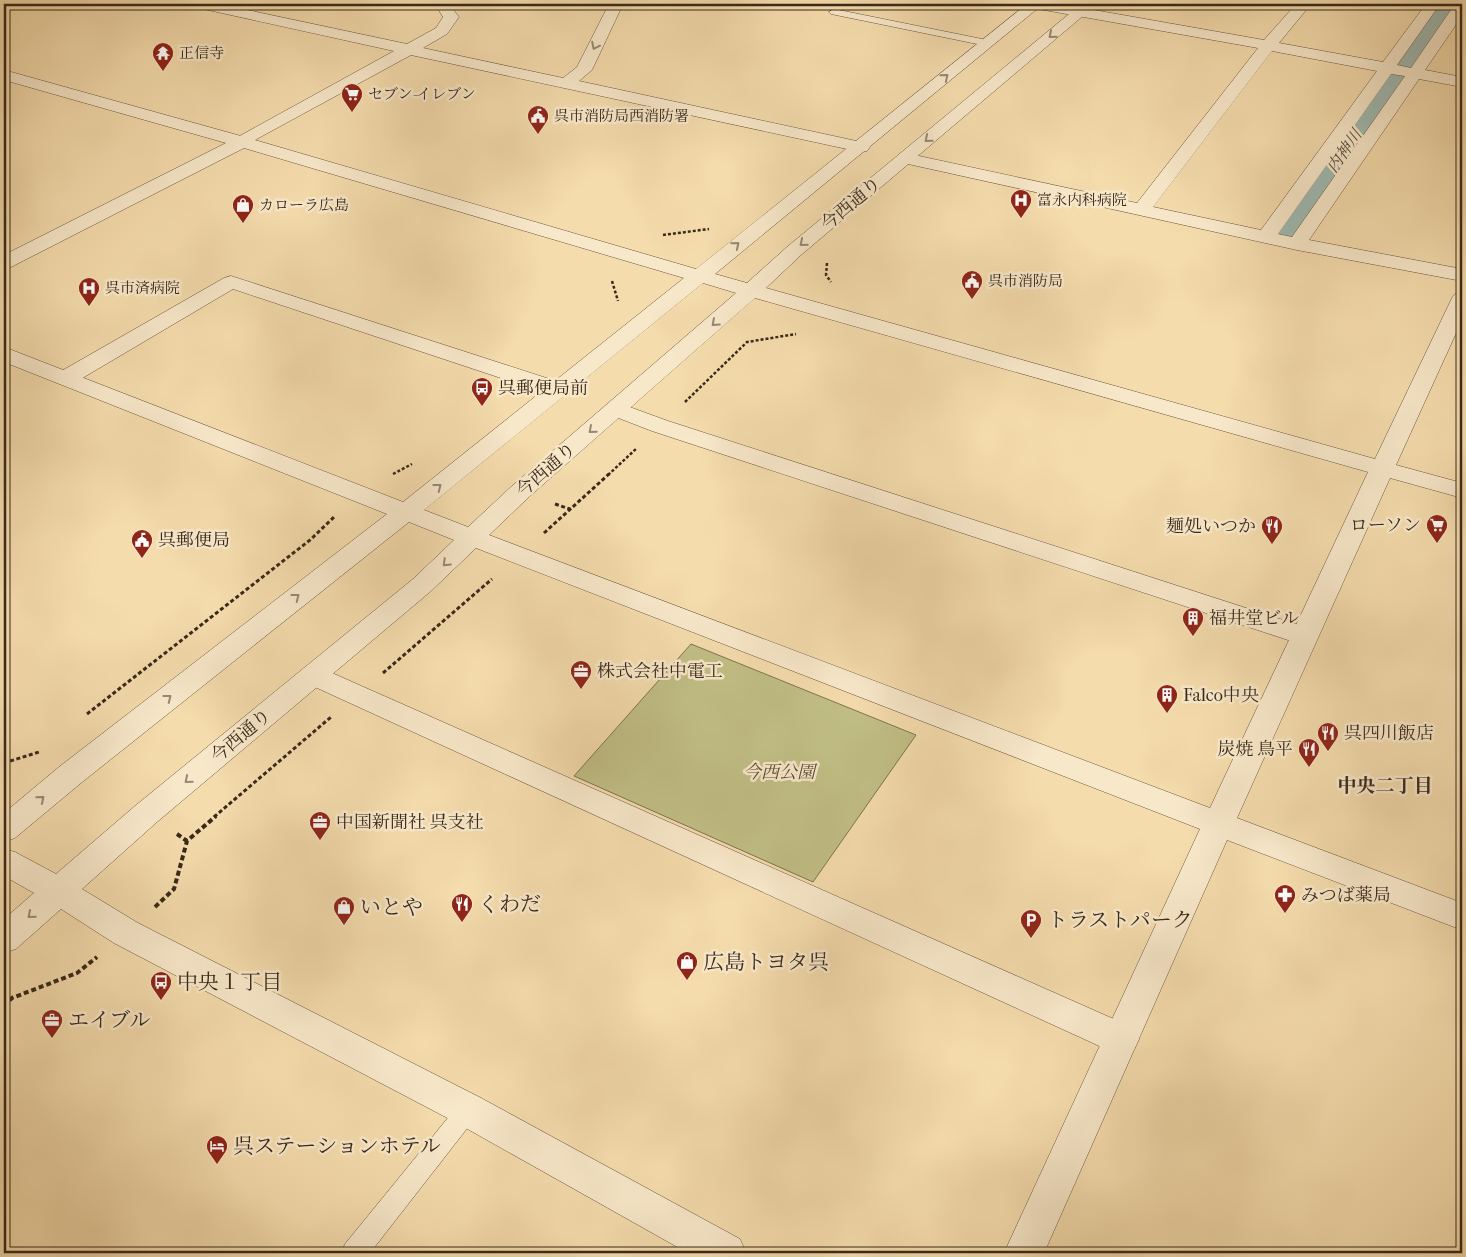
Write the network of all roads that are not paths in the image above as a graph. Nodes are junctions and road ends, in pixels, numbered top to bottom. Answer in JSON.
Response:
{"nodes":[{"id":1,"x":199,"y":4,"type":"edge"},
{"id":2,"x":442,"y":4,"type":"edge"},
{"id":3,"x":616,"y":4,"type":"edge"},
{"id":4,"x":1035,"y":4,"type":"edge"},
{"id":5,"x":1304,"y":4,"type":"edge"},
{"id":6,"x":1433,"y":4,"type":"edge"},
{"id":7,"x":1462,"y":5,"type":"edge"},
{"id":8,"x":1085,"y":8,"type":"edge"},
{"id":9,"x":834,"y":12,"type":"dead end"},
{"id":10,"x":987,"y":43,"type":"junction"},
{"id":11,"x":1267,"y":47,"type":"junction"},
{"id":12,"x":410,"y":50,"type":"junction"},
{"id":13,"x":1388,"y":68,"type":"junction"},
{"id":14,"x":1414,"y":73,"type":"junction"},
{"id":15,"x":4,"y":75,"type":"edge"},
{"id":16,"x":567,"y":82,"type":"junction"},
{"id":17,"x":1462,"y":82,"type":"edge"},
{"id":18,"x":242,"y":142,"type":"junction"},
{"id":19,"x":861,"y":146,"type":"junction"},
{"id":20,"x":905,"y":158,"type":"junction"},
{"id":21,"x":1141,"y":210,"type":"junction"},
{"id":22,"x":1266,"y":237,"type":"junction"},
{"id":23,"x":1297,"y":244,"type":"junction"},
{"id":24,"x":4,"y":263,"type":"edge"},
{"id":25,"x":1462,"y":275,"type":"edge"},
{"id":26,"x":699,"y":276,"type":"junction"},
{"id":27,"x":751,"y":291,"type":"junction"},
{"id":28,"x":1462,"y":298,"type":"edge"},
{"id":29,"x":4,"y":354,"type":"edge"},
{"id":30,"x":66,"y":378,"type":"junction"},
{"id":31,"x":560,"y":390,"type":"junction"},
{"id":32,"x":616,"y":409,"type":"junction"},
{"id":33,"x":1382,"y":468,"type":"junction"},
{"id":34,"x":1462,"y":491,"type":"edge"},
{"id":35,"x":406,"y":512,"type":"junction"},
{"id":36,"x":474,"y":536,"type":"junction"},
{"id":37,"x":1304,"y":636,"type":"junction"},
{"id":38,"x":314,"y":675,"type":"junction"},
{"id":39,"x":1218,"y":823,"type":"junction"},
{"id":40,"x":4,"y":830,"type":"edge"},
{"id":41,"x":4,"y":860,"type":"edge"},
{"id":42,"x":59,"y":891,"type":"junction"},
{"id":43,"x":1462,"y":917,"type":"edge"},
{"id":44,"x":4,"y":939,"type":"edge"},
{"id":45,"x":1121,"y":1039,"type":"junction"},
{"id":46,"x":468,"y":1110,"type":"junction"},
{"id":47,"x":354,"y":1253,"type":"edge"},
{"id":48,"x":726,"y":1253,"type":"edge"},
{"id":49,"x":1024,"y":1253,"type":"edge"}],
"edges":[{"from":1,"to":12,"type":"street"},
{"from":2,"to":12,"type":"street"},
{"from":3,"to":16,"type":"street","one_way":true},
{"from":4,"to":8,"type":"street"},
{"from":4,"to":10,"type":"street"},
{"from":5,"to":11,"type":"street"},
{"from":6,"to":13,"type":"street"},
{"from":7,"to":14,"type":"street"},
{"from":8,"to":11,"type":"street"},
{"from":8,"to":20,"type":"street","name":"今西通り","one_way":true},
{"from":9,"to":10,"type":"lane"},
{"from":19,"to":10,"type":"street","one_way":true},
{"from":11,"to":13,"type":"street"},
{"from":11,"to":21,"type":"street"},
{"from":12,"to":16,"type":"street"},
{"from":12,"to":18,"type":"street"},
{"from":13,"to":14,"type":"street"},
{"from":13,"to":22,"type":"street"},
{"from":14,"to":17,"type":"street"},
{"from":14,"to":23,"type":"street"},
{"from":15,"to":18,"type":"street"},
{"from":16,"to":19,"type":"street"},
{"from":18,"to":24,"type":"street"},
{"from":18,"to":26,"type":"street"},
{"from":26,"to":19,"type":"street","one_way":true},
{"from":20,"to":21,"type":"street"},
{"from":20,"to":27,"type":"street","name":"今西通り","one_way":true},
{"from":21,"to":22,"type":"street"},
{"from":22,"to":23,"type":"street"},
{"from":23,"to":25,"type":"street"},
{"from":26,"to":27,"type":"street"},
{"from":26,"to":31,"type":"street"},
{"from":27,"to":32,"type":"street","name":"今西通り","one_way":true},
{"from":27,"to":33,"type":"street"},
{"from":28,"to":33,"type":"street"},
{"from":29,"to":30,"type":"street"},
{"from":30,"to":31,"type":"street"},
{"from":30,"to":35,"type":"street"},
{"from":35,"to":31,"type":"street","one_way":true},
{"from":32,"to":36,"type":"street","name":"今西通り","one_way":true},
{"from":32,"to":37,"type":"street"},
{"from":33,"to":34,"type":"street"},
{"from":33,"to":37,"type":"street"},
{"from":35,"to":36,"type":"street"},
{"from":40,"to":35,"type":"street","one_way":true},
{"from":36,"to":38,"type":"street","name":"今西通り","one_way":true},
{"from":36,"to":39,"type":"street"},
{"from":37,"to":39,"type":"street"},
{"from":38,"to":42,"type":"street","name":"今西通り","one_way":true},
{"from":38,"to":45,"type":"street"},
{"from":39,"to":43,"type":"street"},
{"from":39,"to":45,"type":"street"},
{"from":41,"to":42,"type":"street"},
{"from":42,"to":44,"type":"street","name":"今西通り","one_way":true},
{"from":42,"to":46,"type":"street"},
{"from":45,"to":49,"type":"street"},
{"from":46,"to":47,"type":"lane"},
{"from":46,"to":48,"type":"street"}]}
